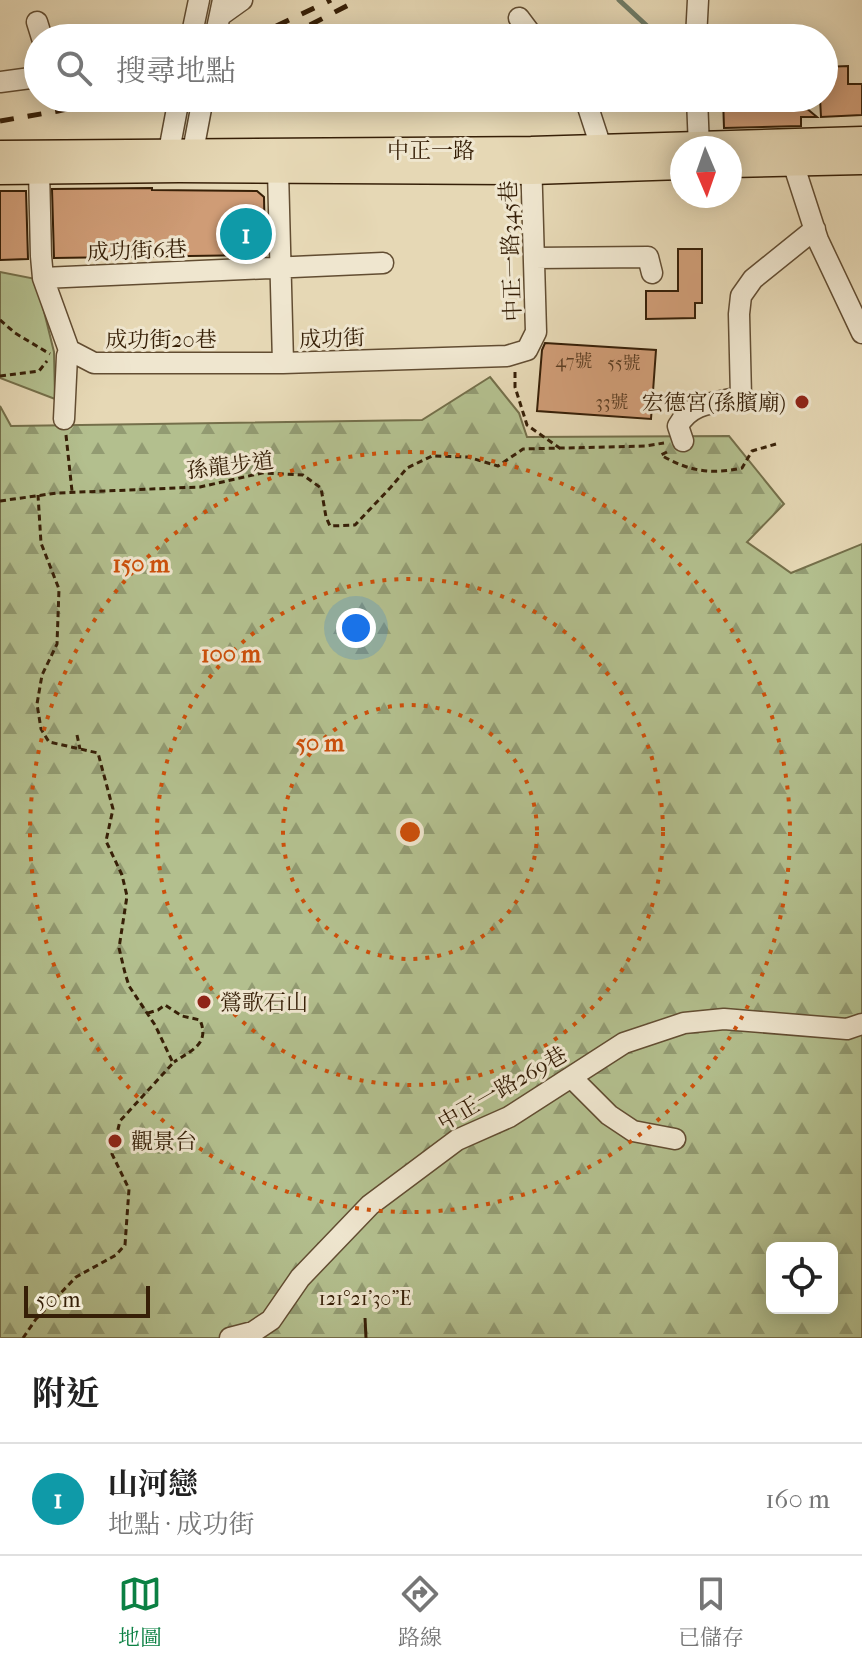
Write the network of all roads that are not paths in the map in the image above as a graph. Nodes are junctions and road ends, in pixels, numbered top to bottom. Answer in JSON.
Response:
{"nodes":[{"id":1,"x":199,"y":0,"type":"edge"},
{"id":2,"x":242,"y":0,"type":"edge"},
{"id":3,"x":698,"y":0,"type":"edge"},
{"id":4,"x":222,"y":7,"type":"edge"},
{"id":5,"x":519,"y":18,"type":"dead end"},
{"id":6,"x":194,"y":24,"type":"edge"},
{"id":7,"x":524,"y":24,"type":"edge"},
{"id":8,"x":697,"y":24,"type":"edge"},
{"id":9,"x":24,"y":79,"type":"edge"},
{"id":10,"x":0,"y":82,"type":"edge"},
{"id":11,"x":179,"y":112,"type":"edge"},
{"id":12,"x":198,"y":112,"type":"edge"},
{"id":13,"x":590,"y":112,"type":"edge"},
{"id":14,"x":698,"y":112,"type":"edge"},
{"id":15,"x":699,"y":136,"type":"edge"},
{"id":16,"x":862,"y":139,"type":"edge"},
{"id":17,"x":742,"y":144,"type":"edge"},
{"id":18,"x":670,"y":146,"type":"edge"},
{"id":19,"x":601,"y":147,"type":"junction"},
{"id":20,"x":0,"y":153,"type":"edge"},
{"id":21,"x":180,"y":157,"type":"junction"},
{"id":22,"x":531,"y":160,"type":"junction"},
{"id":23,"x":862,"y":162,"type":"edge"},
{"id":24,"x":793,"y":163,"type":"junction"},
{"id":25,"x":742,"y":165,"type":"edge"},
{"id":26,"x":670,"y":166,"type":"edge"},
{"id":27,"x":39,"y":170,"type":"junction"},
{"id":28,"x":278,"y":171,"type":"junction"},
{"id":29,"x":0,"y":172,"type":"edge"},
{"id":30,"x":815,"y":229,"type":"junction"},
{"id":31,"x":534,"y":258,"type":"junction"},
{"id":32,"x":383,"y":263,"type":"dead end"},
{"id":33,"x":280,"y":269,"type":"junction"},
{"id":34,"x":652,"y":273,"type":"dead end"},
{"id":35,"x":43,"y":278,"type":"junction"},
{"id":36,"x":862,"y":333,"type":"edge"},
{"id":37,"x":522,"y":351,"type":"joint"},
{"id":38,"x":62,"y":354,"type":"junction"},
{"id":39,"x":283,"y":363,"type":"junction"},
{"id":40,"x":64,"y":419,"type":"road end"},
{"id":41,"x":683,"y":441,"type":"road end"},
{"id":42,"x":862,"y":1024,"type":"edge"},
{"id":43,"x":571,"y":1077,"type":"junction"},
{"id":44,"x":675,"y":1139,"type":"dead end"},
{"id":45,"x":230,"y":1338,"type":"edge"}],
"edges":[{"from":1,"to":6,"type":"street"},
{"from":2,"to":4,"type":"street"},
{"from":3,"to":8,"type":"street"},
{"from":5,"to":7,"type":"street"},
{"from":9,"to":10,"type":"street"},
{"from":11,"to":21,"type":"street"},
{"from":12,"to":21,"type":"street"},
{"from":13,"to":19,"type":"street"},
{"from":14,"to":15,"type":"street"},
{"from":16,"to":17,"type":"main road","name":"中正一路"},
{"from":18,"to":19,"type":"main road","name":"中正一路"},
{"from":19,"to":22,"type":"main road","name":"中正一路"},
{"from":20,"to":21,"type":"main road","name":"中正一路"},
{"from":21,"to":22,"type":"main road","name":"中正一路"},
{"from":21,"to":27,"type":"main road","name":"中正一路"},
{"from":21,"to":28,"type":"main road","name":"中正一路"},
{"from":22,"to":26,"type":"main road","name":"中正一路"},
{"from":22,"to":28,"type":"main road","name":"中正一路"},
{"from":22,"to":31,"type":"street","name":"中正一路345巷"},
{"from":23,"to":24,"type":"main road"},
{"from":24,"to":25,"type":"main road"},
{"from":24,"to":30,"type":"street"},
{"from":27,"to":29,"type":"main road","name":"中正一路"},
{"from":27,"to":35,"type":"street"},
{"from":28,"to":33,"type":"street","name":"成功街"},
{"from":30,"to":36,"type":"street"},
{"from":30,"to":41,"type":"street"},
{"from":31,"to":34,"type":"street"},
{"from":31,"to":37,"type":"street","name":"中正一路345巷"},
{"from":32,"to":33,"type":"street","name":"成功街6巷"},
{"from":33,"to":35,"type":"street","name":"成功街6巷"},
{"from":33,"to":39,"type":"street","name":"成功街"},
{"from":35,"to":38,"type":"street"},
{"from":37,"to":39,"type":"street","name":"成功街"},
{"from":38,"to":39,"type":"street","name":"成功街20巷"},
{"from":38,"to":40,"type":"street"},
{"from":42,"to":43,"type":"street","name":"中正一路269巷"},
{"from":43,"to":44,"type":"street"},
{"from":43,"to":45,"type":"street","name":"中正一路269巷"}]}
